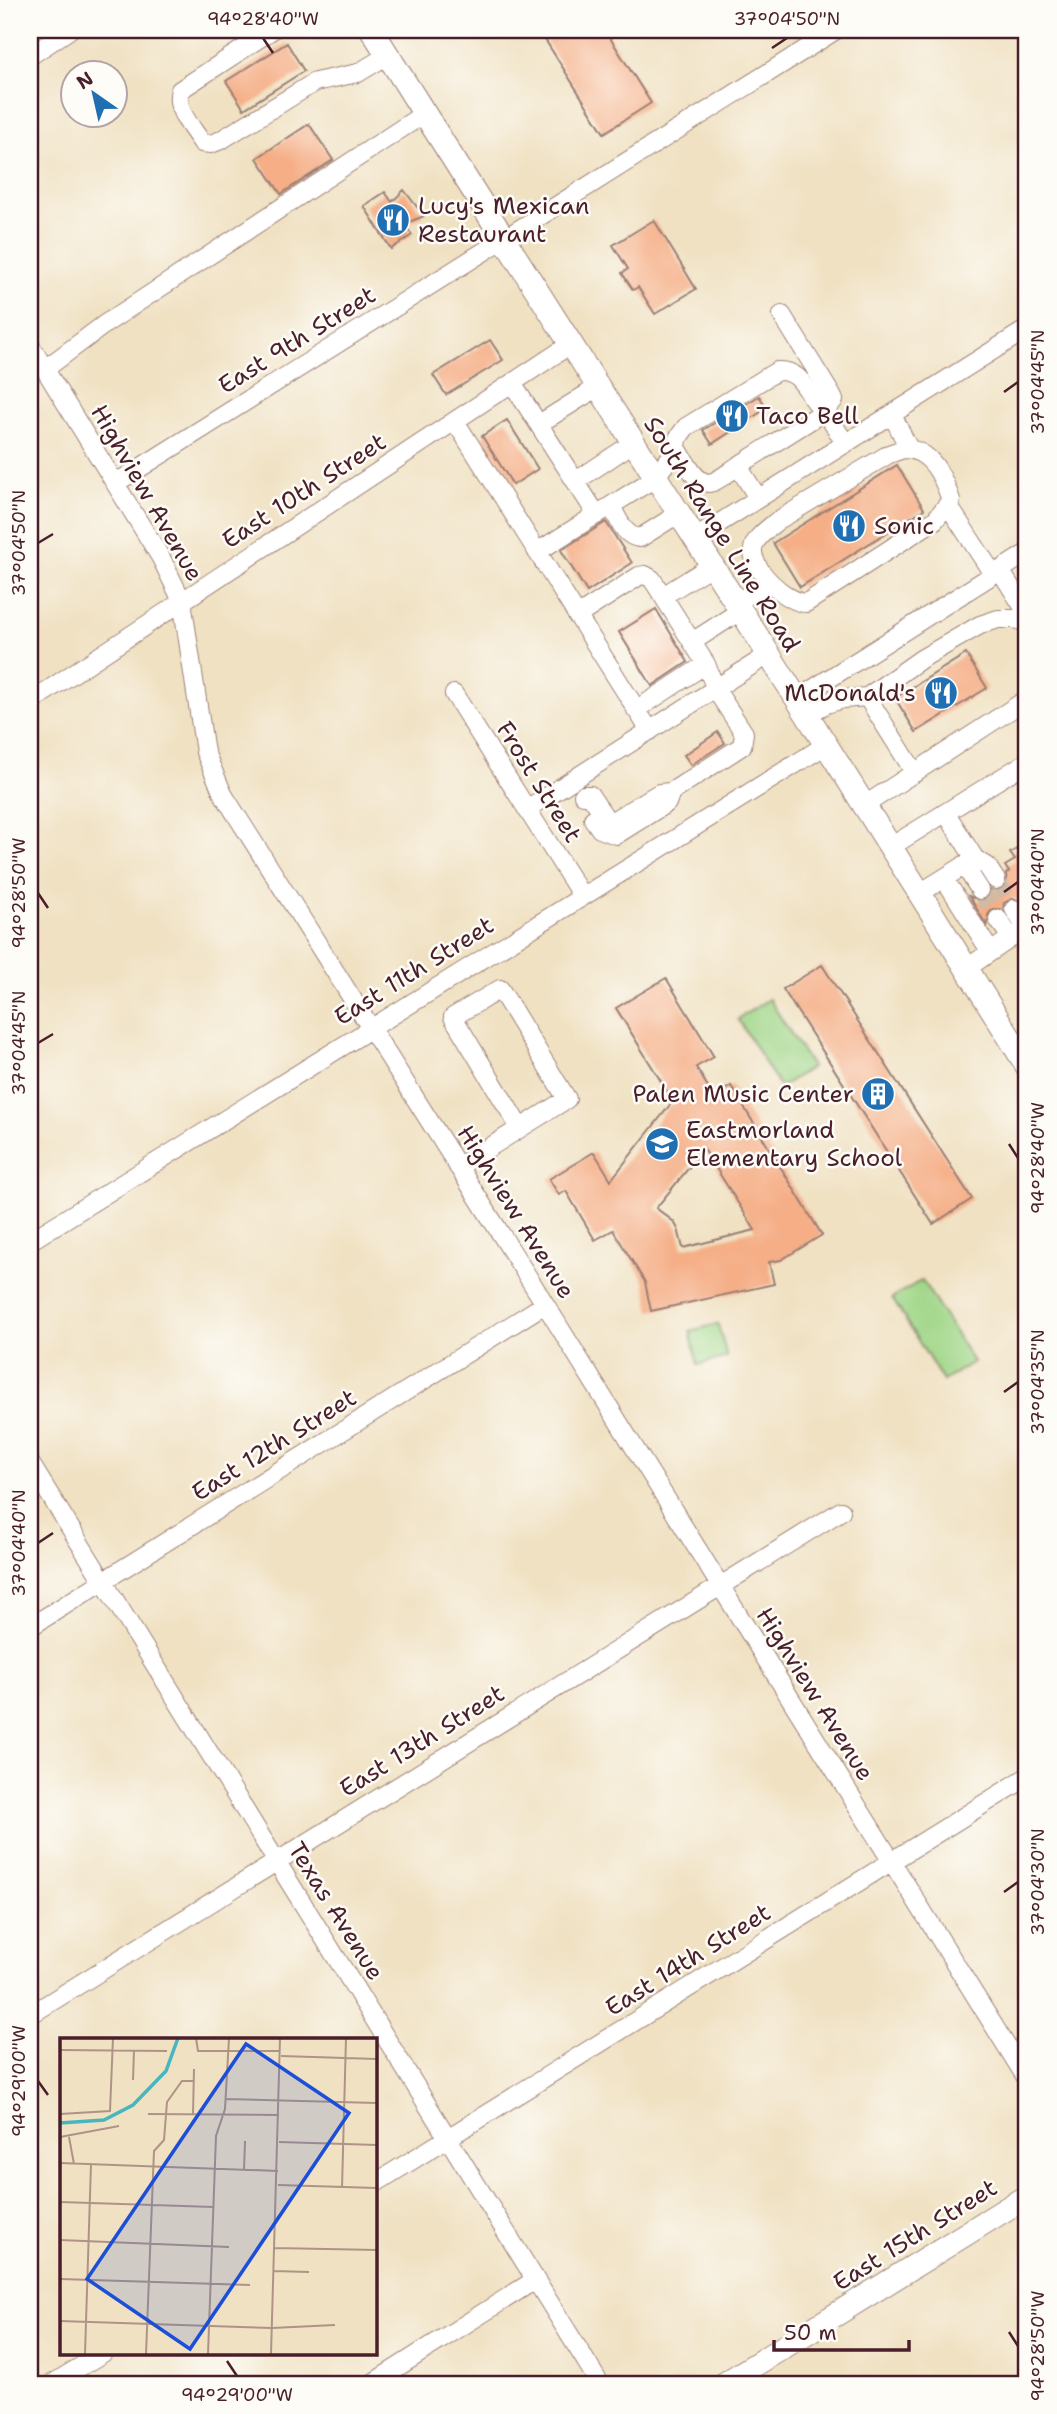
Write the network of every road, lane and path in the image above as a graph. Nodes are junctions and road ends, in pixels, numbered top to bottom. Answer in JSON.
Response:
{"nodes":[{"id":1,"x":69,"y":30,"type":"edge"},
{"id":2,"x":272,"y":30,"type":"edge"},
{"id":3,"x":372,"y":30,"type":"edge"},
{"id":4,"x":836,"y":30,"type":"edge"},
{"id":5,"x":1021,"y":30,"type":"edge"},
{"id":6,"x":1027,"y":39,"type":"edge"},
{"id":7,"x":31,"y":52,"type":"edge"},
{"id":8,"x":388,"y":55,"type":"junction"},
{"id":9,"x":425,"y":113,"type":"junction"},
{"id":10,"x":504,"y":239,"type":"junction"},
{"id":11,"x":782,"y":315,"type":"dead end"},
{"id":12,"x":1027,"y":329,"type":"edge"},
{"id":13,"x":571,"y":344,"type":"junction"},
{"id":14,"x":30,"y":345,"type":"edge"},
{"id":15,"x":45,"y":369,"type":"junction"},
{"id":16,"x":513,"y":383,"type":"junction"},
{"id":17,"x":598,"y":387,"type":"junction"},
{"id":18,"x":825,"y":411,"type":"junction"},
{"id":19,"x":892,"y":414,"type":"junction"},
{"id":20,"x":455,"y":421,"type":"junction"},
{"id":21,"x":539,"y":424,"type":"junction"},
{"id":22,"x":633,"y":443,"type":"junction"},
{"id":23,"x":845,"y":443,"type":"junction"},
{"id":24,"x":677,"y":448,"type":"junction"},
{"id":25,"x":909,"y":449,"type":"junction"},
{"id":26,"x":738,"y":466,"type":"junction"},
{"id":27,"x":655,"y":478,"type":"junction"},
{"id":28,"x":790,"y":478,"type":"junction"},
{"id":29,"x":576,"y":481,"type":"junction"},
{"id":30,"x":116,"y":483,"type":"junction"},
{"id":31,"x":758,"y":498,"type":"junction"},
{"id":32,"x":807,"y":503,"type":"junction"},
{"id":33,"x":948,"y":505,"type":"junction"},
{"id":34,"x":604,"y":510,"type":"junction"},
{"id":35,"x":678,"y":513,"type":"junction"},
{"id":36,"x":694,"y":539,"type":"junction"},
{"id":37,"x":537,"y":552,"type":"junction"},
{"id":38,"x":1027,"y":553,"type":"edge"},
{"id":39,"x":711,"y":566,"type":"junction"},
{"id":40,"x":997,"y":572,"type":"junction"},
{"id":41,"x":769,"y":583,"type":"junction"},
{"id":42,"x":663,"y":596,"type":"junction"},
{"id":43,"x":182,"y":601,"type":"junction"},
{"id":44,"x":738,"y":607,"type":"junction"},
{"id":45,"x":1027,"y":613,"type":"edge"},
{"id":46,"x":577,"y":616,"type":"junction"},
{"id":47,"x":1027,"y":622,"type":"edge"},
{"id":48,"x":692,"y":642,"type":"junction"},
{"id":49,"x":768,"y":655,"type":"junction"},
{"id":50,"x":706,"y":664,"type":"junction"},
{"id":51,"x":716,"y":690,"type":"junction"},
{"id":52,"x":454,"y":694,"type":"dead end"},
{"id":53,"x":867,"y":696,"type":"junction"},
{"id":54,"x":1027,"y":699,"type":"edge"},
{"id":55,"x":30,"y":702,"type":"edge"},
{"id":56,"x":802,"y":707,"type":"junction"},
{"id":57,"x":636,"y":710,"type":"junction"},
{"id":58,"x":650,"y":731,"type":"junction"},
{"id":59,"x":826,"y":745,"type":"junction"},
{"id":60,"x":1027,"y":762,"type":"edge"},
{"id":61,"x":915,"y":774,"type":"junction"},
{"id":62,"x":573,"y":779,"type":"junction"},
{"id":63,"x":865,"y":805,"type":"junction"},
{"id":64,"x":527,"y":808,"type":"junction"},
{"id":65,"x":946,"y":813,"type":"junction"},
{"id":66,"x":892,"y":846,"type":"junction"},
{"id":67,"x":969,"y":862,"type":"junction"},
{"id":68,"x":944,"y":878,"type":"junction"},
{"id":69,"x":996,"y":880,"type":"tunnel mouth"},
{"id":70,"x":980,"y":890,"type":"tunnel mouth"},
{"id":71,"x":920,"y":893,"type":"junction"},
{"id":72,"x":582,"y":896,"type":"junction"},
{"id":73,"x":1014,"y":909,"type":"tunnel mouth"},
{"id":74,"x":998,"y":919,"type":"tunnel mouth"},
{"id":75,"x":1011,"y":938,"type":"junction"},
{"id":76,"x":990,"y":951,"type":"junction"},
{"id":77,"x":967,"y":968,"type":"junction"},
{"id":78,"x":371,"y":1027,"type":"junction"},
{"id":79,"x":1027,"y":1066,"type":"edge"},
{"id":80,"x":520,"y":1128,"type":"junction"},
{"id":81,"x":458,"y":1167,"type":"junction"},
{"id":82,"x":30,"y":1241,"type":"edge"},
{"id":83,"x":545,"y":1304,"type":"junction"},
{"id":84,"x":30,"y":1463,"type":"edge"},
{"id":85,"x":841,"y":1511,"type":"dead end"},
{"id":86,"x":102,"y":1581,"type":"junction"},
{"id":87,"x":719,"y":1586,"type":"junction"},
{"id":88,"x":30,"y":1627,"type":"edge"},
{"id":89,"x":1027,"y":1777,"type":"edge"},
{"id":90,"x":276,"y":1860,"type":"junction"},
{"id":91,"x":891,"y":1863,"type":"junction"},
{"id":92,"x":30,"y":2015,"type":"edge"},
{"id":93,"x":1027,"y":2079,"type":"edge"},
{"id":94,"x":448,"y":2139,"type":"junction"},
{"id":95,"x":376,"y":2183,"type":"edge"},
{"id":96,"x":1027,"y":2196,"type":"edge"},
{"id":97,"x":535,"y":2280,"type":"junction"},
{"id":98,"x":101,"y":2354,"type":"edge"},
{"id":99,"x":52,"y":2384,"type":"edge"},
{"id":100,"x":371,"y":2384,"type":"edge"},
{"id":101,"x":600,"y":2384,"type":"edge"},
{"id":102,"x":724,"y":2384,"type":"edge"}],
"edges":[{"from":1,"to":7,"type":"street"},
{"from":2,"to":8,"type":"street"},
{"from":3,"to":8,"type":"main road","name":"South Range Line Road"},
{"from":4,"to":10,"type":"street"},
{"from":5,"to":6,"type":"street"},
{"from":8,"to":9,"type":"main road","name":"South Range Line Road"},
{"from":9,"to":10,"type":"main road","name":"South Range Line Road"},
{"from":9,"to":15,"type":"street"},
{"from":10,"to":13,"type":"main road","name":"South Range Line Road"},
{"from":10,"to":30,"type":"street","name":"East 9th Street"},
{"from":11,"to":18,"type":"street"},
{"from":12,"to":19,"type":"street"},
{"from":13,"to":16,"type":"street","name":"East 10th Street"},
{"from":13,"to":17,"type":"main road","name":"South Range Line Road"},
{"from":14,"to":15,"type":"street","name":"Highview Avenue"},
{"from":15,"to":30,"type":"street","name":"Highview Avenue"},
{"from":16,"to":20,"type":"street","name":"East 10th Street"},
{"from":16,"to":21,"type":"street"},
{"from":17,"to":21,"type":"street"},
{"from":17,"to":22,"type":"main road","name":"South Range Line Road"},
{"from":18,"to":23,"type":"street"},
{"from":18,"to":24,"type":"street"},
{"from":18,"to":26,"type":"street"},
{"from":19,"to":23,"type":"street"},
{"from":19,"to":25,"type":"street"},
{"from":20,"to":37,"type":"street"},
{"from":20,"to":43,"type":"street","name":"East 10th Street"},
{"from":21,"to":29,"type":"street"},
{"from":22,"to":27,"type":"main road","name":"South Range Line Road"},
{"from":22,"to":29,"type":"street"},
{"from":23,"to":28,"type":"street"},
{"from":24,"to":26,"type":"street"},
{"from":24,"to":27,"type":"street"},
{"from":25,"to":32,"type":"street"},
{"from":25,"to":33,"type":"street"},
{"from":26,"to":31,"type":"street"},
{"from":27,"to":34,"type":"street"},
{"from":27,"to":35,"type":"main road","name":"South Range Line Road"},
{"from":28,"to":31,"type":"street"},
{"from":28,"to":32,"type":"street"},
{"from":29,"to":34,"type":"street"},
{"from":30,"to":43,"type":"street","name":"Highview Avenue"},
{"from":31,"to":36,"type":"street"},
{"from":32,"to":41,"type":"street"},
{"from":33,"to":40,"type":"street"},
{"from":33,"to":41,"type":"street"},
{"from":34,"to":35,"type":"street"},
{"from":34,"to":37,"type":"street"},
{"from":35,"to":36,"type":"main road","name":"South Range Line Road"},
{"from":36,"to":39,"type":"main road","name":"South Range Line Road"},
{"from":37,"to":46,"type":"street"},
{"from":38,"to":40,"type":"street"},
{"from":39,"to":42,"type":"street"},
{"from":39,"to":44,"type":"main road","name":"South Range Line Road"},
{"from":40,"to":45,"type":"street"},
{"from":40,"to":56,"type":"street"},
{"from":41,"to":44,"type":"street"},
{"from":42,"to":46,"type":"street"},
{"from":42,"to":48,"type":"street"},
{"from":43,"to":55,"type":"street","name":"East 10th Street"},
{"from":43,"to":78,"type":"street","name":"Highview Avenue"},
{"from":44,"to":48,"type":"street"},
{"from":44,"to":49,"type":"main road","name":"South Range Line Road"},
{"from":46,"to":57,"type":"street"},
{"from":47,"to":53,"type":"street"},
{"from":48,"to":50,"type":"street"},
{"from":49,"to":51,"type":"street"},
{"from":49,"to":56,"type":"main road","name":"South Range Line Road"},
{"from":50,"to":51,"type":"street"},
{"from":50,"to":57,"type":"street"},
{"from":51,"to":58,"type":"street"},
{"from":51,"to":62,"type":"street"},
{"from":52,"to":64,"type":"street","name":"Frost Street"},
{"from":53,"to":56,"type":"street"},
{"from":53,"to":61,"type":"street"},
{"from":54,"to":61,"type":"street"},
{"from":56,"to":59,"type":"main road","name":"South Range Line Road"},
{"from":57,"to":58,"type":"street"},
{"from":58,"to":62,"type":"street"},
{"from":59,"to":63,"type":"main road","name":"South Range Line Road"},
{"from":59,"to":72,"type":"street","name":"East 11th Street"},
{"from":60,"to":65,"type":"street"},
{"from":61,"to":63,"type":"street"},
{"from":62,"to":64,"type":"street"},
{"from":63,"to":66,"type":"main road","name":"South Range Line Road"},
{"from":64,"to":72,"type":"street","name":"Frost Street"},
{"from":65,"to":66,"type":"street"},
{"from":65,"to":67,"type":"street"},
{"from":66,"to":71,"type":"main road","name":"South Range Line Road"},
{"from":67,"to":68,"type":"street"},
{"from":67,"to":69,"type":"street"},
{"from":67,"to":70,"type":"street"},
{"from":68,"to":71,"type":"street"},
{"from":68,"to":76,"type":"street"},
{"from":71,"to":77,"type":"main road","name":"South Range Line Road"},
{"from":72,"to":78,"type":"street","name":"East 11th Street"},
{"from":73,"to":75,"type":"street"},
{"from":74,"to":75,"type":"street"},
{"from":75,"to":76,"type":"street"},
{"from":76,"to":77,"type":"street"},
{"from":77,"to":79,"type":"main road","name":"South Range Line Road"},
{"from":78,"to":81,"type":"street","name":"Highview Avenue"},
{"from":78,"to":82,"type":"street","name":"East 11th Street"},
{"from":80,"to":80,"type":"street"},
{"from":80,"to":81,"type":"street"},
{"from":81,"to":83,"type":"street","name":"Highview Avenue"},
{"from":83,"to":86,"type":"street","name":"East 12th Street"},
{"from":83,"to":87,"type":"street","name":"Highview Avenue"},
{"from":84,"to":86,"type":"street","name":"Texas Avenue"},
{"from":85,"to":87,"type":"street","name":"East 13th Street"},
{"from":86,"to":88,"type":"street","name":"East 12th Street"},
{"from":86,"to":90,"type":"street","name":"Texas Avenue"},
{"from":87,"to":90,"type":"street","name":"East 13th Street"},
{"from":87,"to":91,"type":"street","name":"Highview Avenue"},
{"from":89,"to":91,"type":"street","name":"East 14th Street"},
{"from":90,"to":92,"type":"street","name":"East 13th Street"},
{"from":90,"to":94,"type":"street","name":"Texas Avenue"},
{"from":91,"to":93,"type":"street","name":"Highview Avenue"},
{"from":91,"to":94,"type":"street","name":"East 14th Street"},
{"from":94,"to":95,"type":"street","name":"East 14th Street"},
{"from":94,"to":97,"type":"street","name":"Texas Avenue"},
{"from":96,"to":102,"type":"main road","name":"East 15th Street"},
{"from":97,"to":100,"type":"street"},
{"from":97,"to":101,"type":"street","name":"Texas Avenue"},
{"from":98,"to":99,"type":"street"}]}
